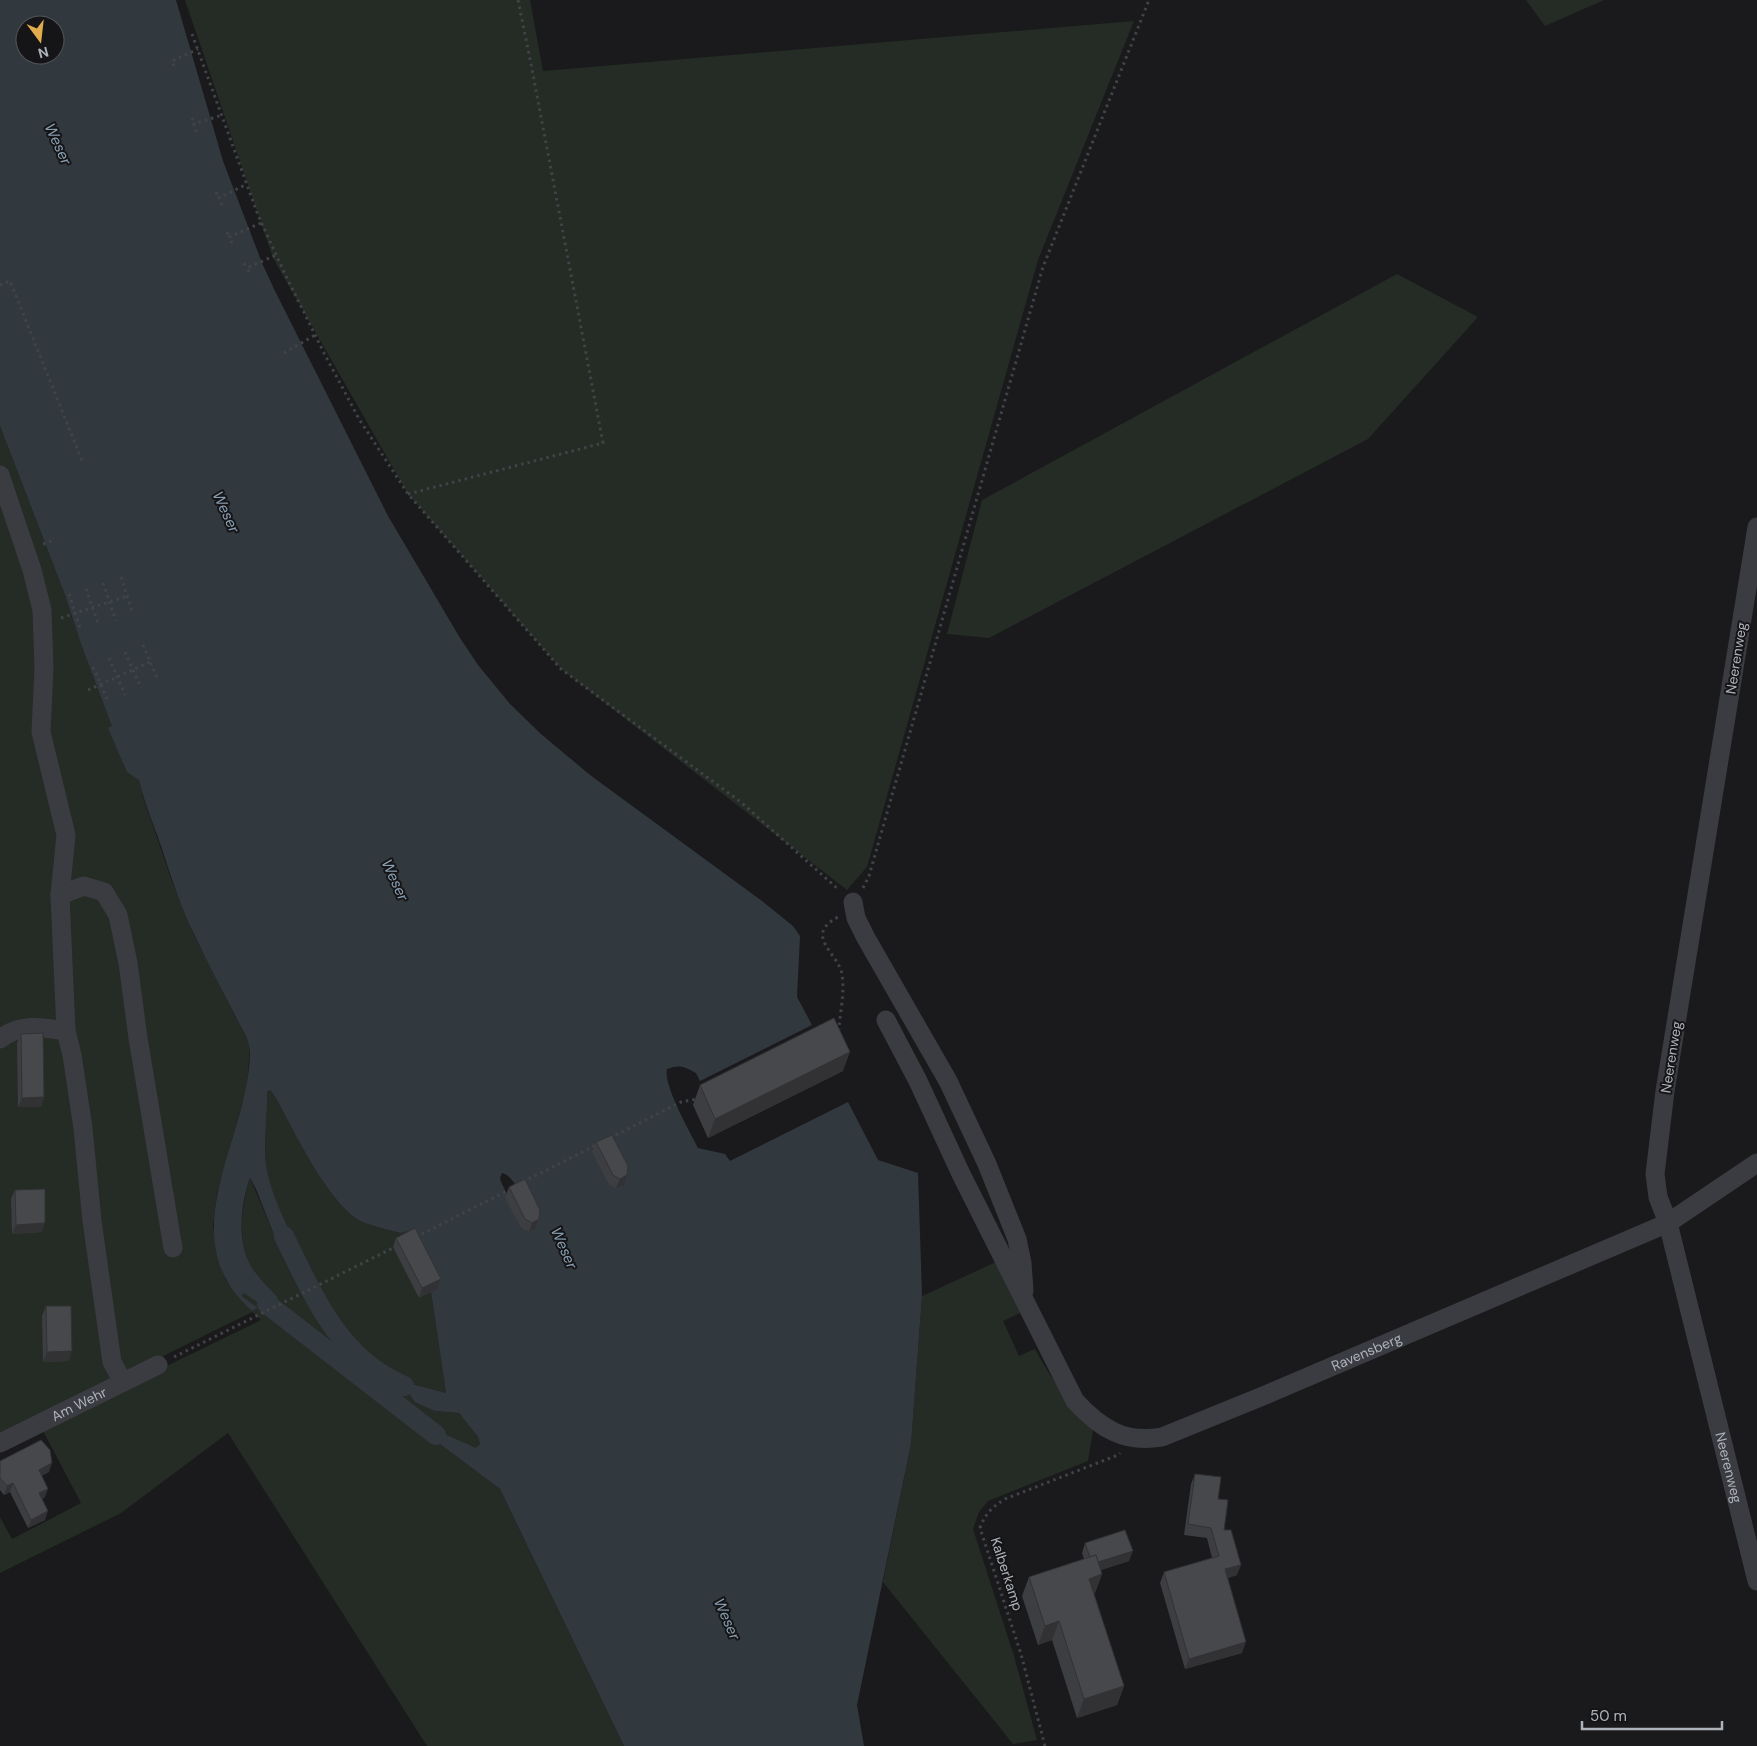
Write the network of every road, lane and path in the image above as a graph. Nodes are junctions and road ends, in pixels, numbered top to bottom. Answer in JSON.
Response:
{"nodes":[{"id":1,"x":518,"y":0,"type":"edge"},
{"id":2,"x":1148,"y":0,"type":"edge"},
{"id":3,"x":192,"y":34,"type":"dead end"},
{"id":4,"x":198,"y":49,"type":"junction"},
{"id":5,"x":174,"y":66,"type":"dead end"},
{"id":6,"x":222,"y":115,"type":"junction"},
{"id":7,"x":192,"y":118,"type":"dead end"},
{"id":8,"x":194,"y":124,"type":"junction"},
{"id":9,"x":196,"y":132,"type":"dead end"},
{"id":10,"x":247,"y":184,"type":"junction"},
{"id":11,"x":216,"y":192,"type":"dead end"},
{"id":12,"x":219,"y":198,"type":"junction"},
{"id":13,"x":222,"y":205,"type":"dead end"},
{"id":14,"x":261,"y":223,"type":"junction"},
{"id":15,"x":227,"y":232,"type":"dead end"},
{"id":16,"x":228,"y":237,"type":"junction"},
{"id":17,"x":232,"y":243,"type":"dead end"},
{"id":18,"x":276,"y":255,"type":"junction"},
{"id":19,"x":244,"y":263,"type":"dead end"},
{"id":20,"x":246,"y":268,"type":"junction"},
{"id":21,"x":248,"y":272,"type":"dead end"},
{"id":22,"x":0,"y":285,"type":"edge"},
{"id":23,"x":315,"y":336,"type":"junction"},
{"id":24,"x":284,"y":353,"type":"dead end"},
{"id":25,"x":83,"y":463,"type":"dead end"},
{"id":26,"x":0,"y":475,"type":"edge"},
{"id":27,"x":408,"y":494,"type":"junction"},
{"id":28,"x":1757,"y":527,"type":"edge"},
{"id":29,"x":121,"y":577,"type":"dead end"},
{"id":30,"x":103,"y":583,"type":"dead end"},
{"id":31,"x":86,"y":589,"type":"dead end"},
{"id":32,"x":69,"y":594,"type":"dead end"},
{"id":33,"x":127,"y":596,"type":"junction"},
{"id":34,"x":110,"y":602,"type":"junction"},
{"id":35,"x":92,"y":608,"type":"junction"},
{"id":36,"x":75,"y":613,"type":"junction"},
{"id":37,"x":133,"y":614,"type":"dead end"},
{"id":38,"x":61,"y":618,"type":"dead end"},
{"id":39,"x":116,"y":621,"type":"dead end"},
{"id":40,"x":99,"y":626,"type":"dead end"},
{"id":41,"x":81,"y":632,"type":"dead end"},
{"id":42,"x":143,"y":645,"type":"dead end"},
{"id":43,"x":125,"y":652,"type":"dead end"},
{"id":44,"x":109,"y":658,"type":"dead end"},
{"id":45,"x":150,"y":662,"type":"junction"},
{"id":46,"x":93,"y":667,"type":"dead end"},
{"id":47,"x":133,"y":670,"type":"junction"},
{"id":48,"x":117,"y":677,"type":"junction"},
{"id":49,"x":158,"y":680,"type":"dead end"},
{"id":50,"x":101,"y":684,"type":"junction"},
{"id":51,"x":141,"y":688,"type":"dead end"},
{"id":52,"x":88,"y":690,"type":"dead end"},
{"id":53,"x":125,"y":695,"type":"dead end"},
{"id":54,"x":108,"y":701,"type":"dead end"},
{"id":55,"x":60,"y":895,"type":"junction"},
{"id":56,"x":853,"y":902,"type":"junction"},
{"id":57,"x":823,"y":932,"type":"dead end"},
{"id":58,"x":886,"y":1020,"type":"dead end"},
{"id":59,"x":66,"y":1031,"type":"junction"},
{"id":60,"x":830,"y":1033,"type":"edge"},
{"id":61,"x":0,"y":1039,"type":"edge"},
{"id":62,"x":700,"y":1099,"type":"edge"},
{"id":63,"x":1757,"y":1163,"type":"edge"},
{"id":64,"x":1668,"y":1223,"type":"junction"},
{"id":65,"x":410,"y":1240,"type":"edge"},
{"id":66,"x":402,"y":1244,"type":"edge"},
{"id":67,"x":173,"y":1248,"type":"dead end"},
{"id":68,"x":1025,"y":1299,"type":"junction"},
{"id":69,"x":158,"y":1365,"type":"joint"},
{"id":70,"x":123,"y":1382,"type":"junction"},
{"id":71,"x":1132,"y":1438,"type":"junction"},
{"id":72,"x":0,"y":1443,"type":"edge"},
{"id":73,"x":1757,"y":1581,"type":"edge"},
{"id":74,"x":1045,"y":1746,"type":"edge"}],
"edges":[{"from":1,"to":27,"type":"path"},
{"from":2,"to":56,"type":"path"},
{"from":3,"to":4,"type":"path"},
{"from":4,"to":5,"type":"path"},
{"from":4,"to":6,"type":"path"},
{"from":6,"to":8,"type":"path"},
{"from":6,"to":10,"type":"path"},
{"from":7,"to":8,"type":"path"},
{"from":8,"to":9,"type":"path"},
{"from":10,"to":12,"type":"path"},
{"from":10,"to":14,"type":"path"},
{"from":11,"to":12,"type":"path"},
{"from":12,"to":13,"type":"path"},
{"from":14,"to":16,"type":"path"},
{"from":14,"to":18,"type":"path"},
{"from":15,"to":16,"type":"path"},
{"from":16,"to":17,"type":"path"},
{"from":18,"to":20,"type":"path"},
{"from":18,"to":23,"type":"path"},
{"from":19,"to":20,"type":"path"},
{"from":20,"to":21,"type":"path"},
{"from":22,"to":25,"type":"path"},
{"from":23,"to":24,"type":"path"},
{"from":23,"to":27,"type":"path"},
{"from":26,"to":55,"type":"street"},
{"from":27,"to":56,"type":"path"},
{"from":28,"to":64,"type":"street","name":"Neerenweg"},
{"from":29,"to":33,"type":"path"},
{"from":30,"to":34,"type":"path"},
{"from":31,"to":35,"type":"path"},
{"from":32,"to":36,"type":"path"},
{"from":33,"to":34,"type":"path"},
{"from":33,"to":37,"type":"path"},
{"from":34,"to":35,"type":"path"},
{"from":34,"to":39,"type":"path"},
{"from":35,"to":36,"type":"path"},
{"from":35,"to":40,"type":"path"},
{"from":36,"to":38,"type":"path"},
{"from":36,"to":41,"type":"path"},
{"from":42,"to":45,"type":"path"},
{"from":43,"to":47,"type":"path"},
{"from":44,"to":48,"type":"path"},
{"from":45,"to":47,"type":"path"},
{"from":45,"to":49,"type":"path"},
{"from":46,"to":50,"type":"path"},
{"from":47,"to":48,"type":"path"},
{"from":47,"to":51,"type":"path"},
{"from":48,"to":50,"type":"path"},
{"from":48,"to":53,"type":"path"},
{"from":50,"to":52,"type":"path"},
{"from":50,"to":54,"type":"path"},
{"from":55,"to":59,"type":"street"},
{"from":55,"to":67,"type":"street"},
{"from":56,"to":68,"type":"street"},
{"from":57,"to":60,"type":"path"},
{"from":58,"to":68,"type":"street","name":"Ravensberg"},
{"from":59,"to":61,"type":"street"},
{"from":59,"to":70,"type":"street"},
{"from":62,"to":65,"type":"path"},
{"from":63,"to":64,"type":"street","name":"Ravensberg"},
{"from":64,"to":71,"type":"street","name":"Ravensberg"},
{"from":64,"to":73,"type":"street","name":"Neerenweg"},
{"from":66,"to":69,"type":"path"},
{"from":68,"to":71,"type":"street","name":"Ravensberg"},
{"from":69,"to":70,"type":"street","name":"Am Wehr"},
{"from":70,"to":72,"type":"street","name":"Am Wehr"},
{"from":71,"to":74,"type":"path","name":"Kalberkamp"}]}
